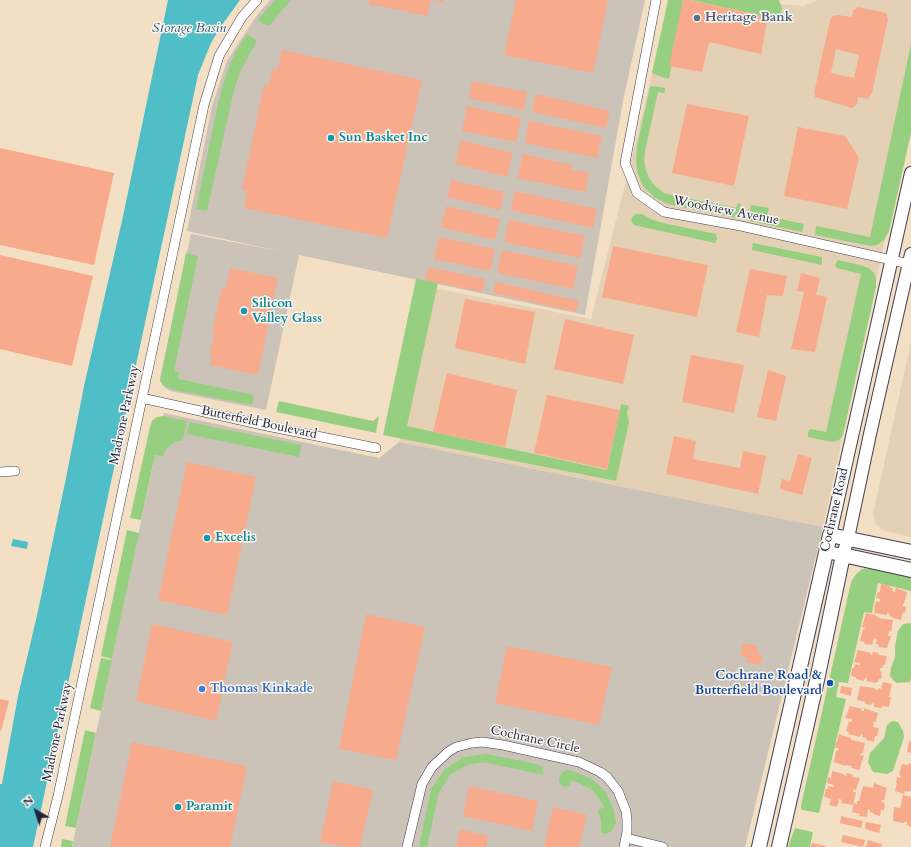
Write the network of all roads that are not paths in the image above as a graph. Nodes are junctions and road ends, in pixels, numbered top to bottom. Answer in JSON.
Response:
{"nodes":[{"id":1,"x":257,"y":0,"type":"edge"},
{"id":2,"x":656,"y":0,"type":"edge"},
{"id":3,"x":911,"y":173,"type":"edge"},
{"id":4,"x":892,"y":259,"type":"junction"},
{"id":5,"x":910,"y":259,"type":"edge"},
{"id":6,"x":142,"y":398,"type":"junction"},
{"id":7,"x":376,"y":448,"type":"dead end"},
{"id":8,"x":15,"y":471,"type":"dead end"},
{"id":9,"x":0,"y":472,"type":"edge"},
{"id":10,"x":830,"y":535,"type":"junction"},
{"id":11,"x":848,"y":538,"type":"junction"},
{"id":12,"x":826,"y":552,"type":"junction"},
{"id":13,"x":911,"y":552,"type":"edge"},
{"id":14,"x":843,"y":555,"type":"junction"},
{"id":15,"x":911,"y":570,"type":"edge"},
{"id":16,"x":625,"y":843,"type":"edge"},
{"id":17,"x":45,"y":847,"type":"edge"},
{"id":18,"x":407,"y":847,"type":"edge"},
{"id":19,"x":663,"y":847,"type":"edge"},
{"id":20,"x":759,"y":847,"type":"edge"},
{"id":21,"x":779,"y":847,"type":"edge"}],
"edges":[{"from":1,"to":6,"type":"street","name":"Madrone Parkway"},
{"from":2,"to":4,"type":"street","name":"Woodview Avenue"},
{"from":3,"to":4,"type":"main road","name":"Cochrane Road"},
{"from":4,"to":5,"type":"street","name":"Woodview Avenue"},
{"from":4,"to":10,"type":"main road","name":"Cochrane Road"},
{"from":5,"to":11,"type":"main road","name":"Cochrane Road"},
{"from":6,"to":7,"type":"street","name":"Butterfield Boulevard"},
{"from":6,"to":17,"type":"street","name":"Madrone Parkway"},
{"from":8,"to":9,"type":"street"},
{"from":10,"to":11,"type":"main road"},
{"from":10,"to":12,"type":"main road","name":"Cochrane Road"},
{"from":11,"to":13,"type":"main road"},
{"from":11,"to":14,"type":"main road","name":"Cochrane Road"},
{"from":12,"to":14,"type":"main road"},
{"from":12,"to":20,"type":"main road","name":"Cochrane Road"},
{"from":14,"to":15,"type":"main road"},
{"from":14,"to":21,"type":"main road","name":"Cochrane Road"},
{"from":16,"to":18,"type":"street","name":"Cochrane Circle"},
{"from":16,"to":19,"type":"street","name":"Cochrane Circle"}]}
